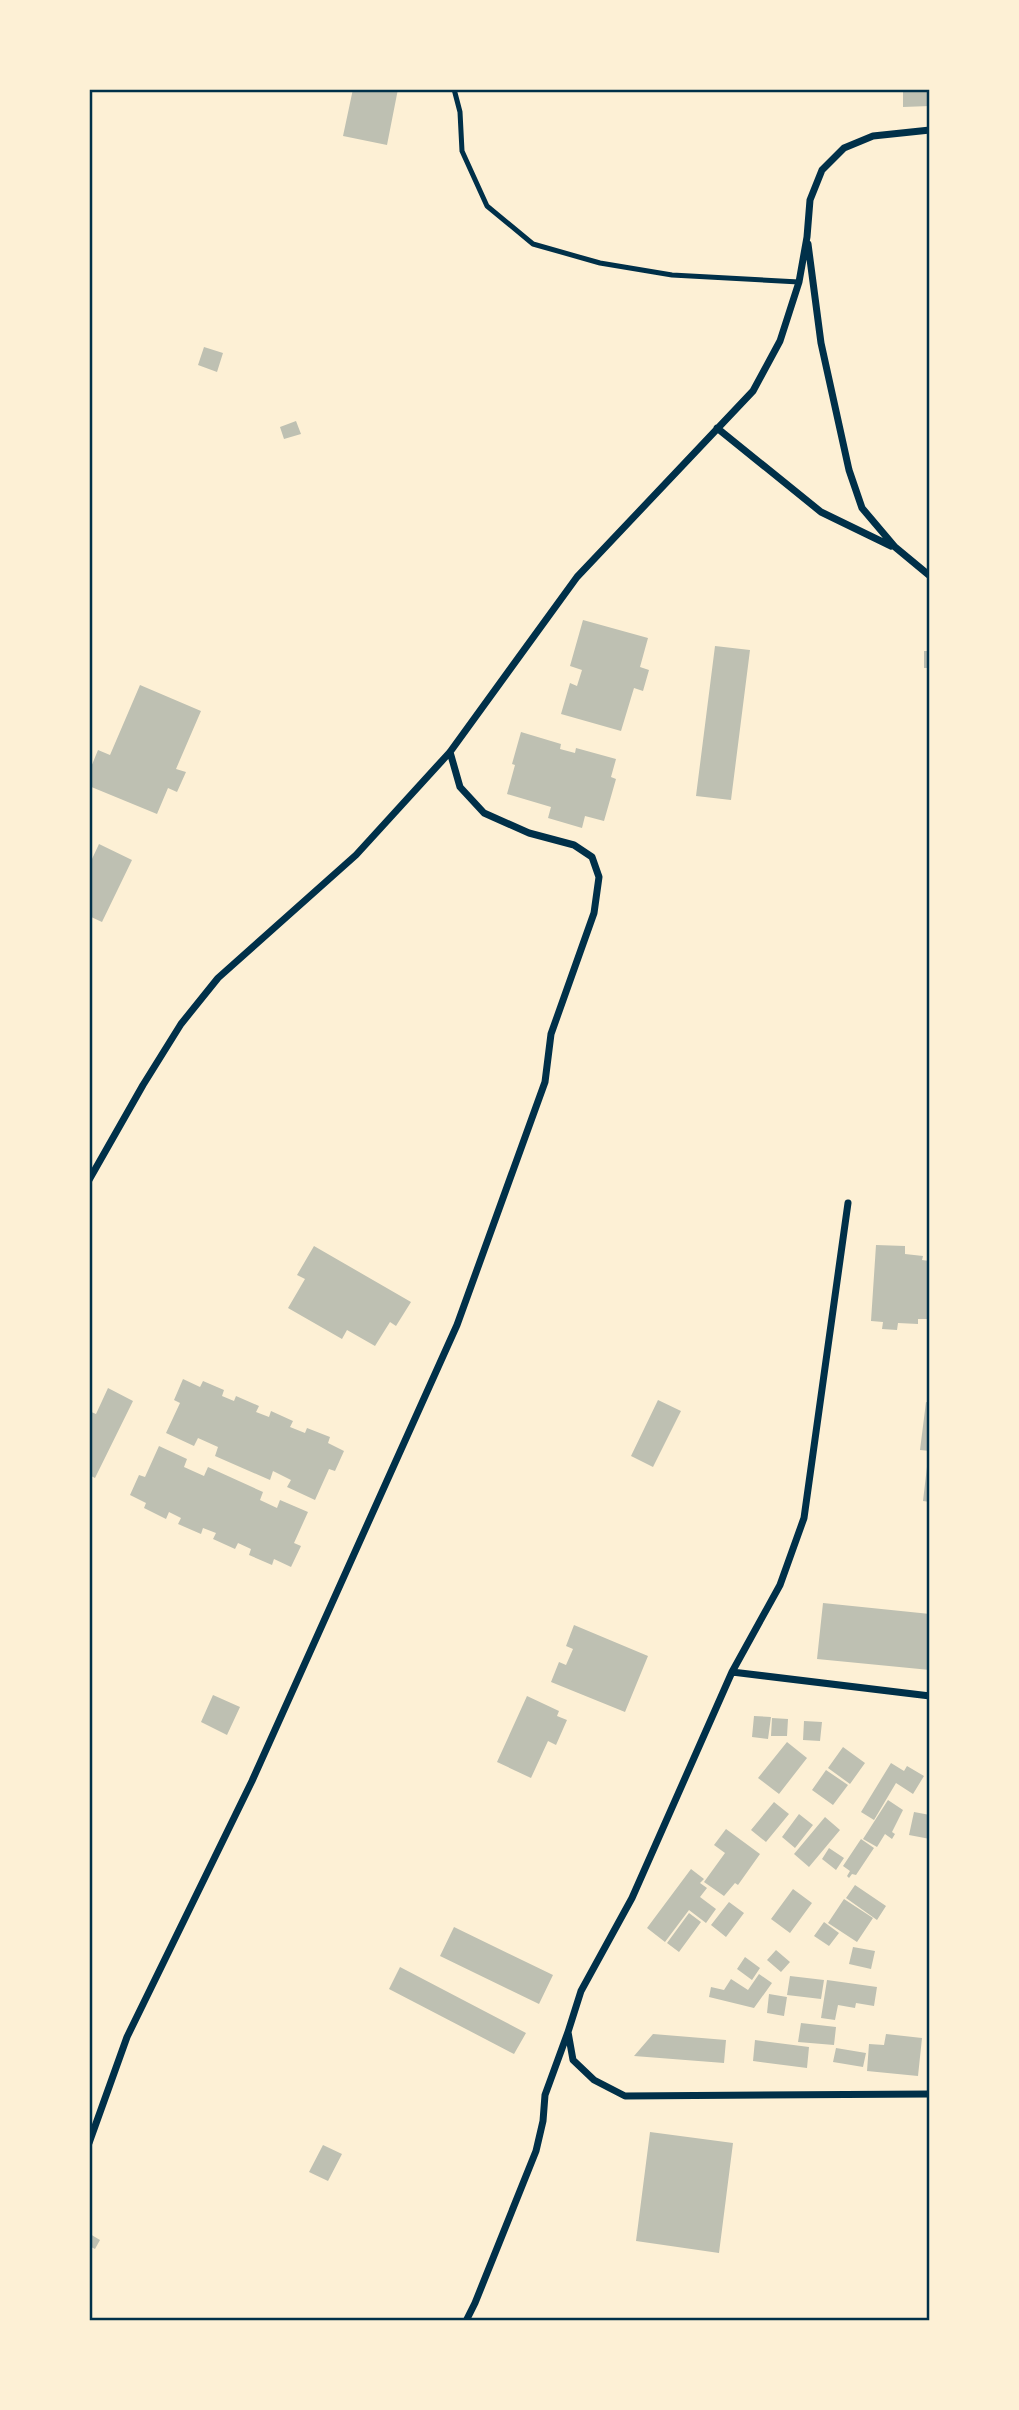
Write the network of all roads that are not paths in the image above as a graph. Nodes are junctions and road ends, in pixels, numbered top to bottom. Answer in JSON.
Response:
{"nodes":[{"id":1,"x":454,"y":89,"type":"edge"},
{"id":2,"x":930,"y":130,"type":"edge"},
{"id":3,"x":807,"y":237,"type":"junction"},
{"id":4,"x":799,"y":282,"type":"junction"},
{"id":5,"x":718,"y":428,"type":"junction"},
{"id":6,"x":895,"y":547,"type":"junction"},
{"id":7,"x":930,"y":576,"type":"edge"},
{"id":8,"x":450,"y":752,"type":"junction"},
{"id":9,"x":89,"y":1181,"type":"edge"},
{"id":10,"x":848,"y":1202,"type":"dead end"},
{"id":11,"x":732,"y":1672,"type":"junction"},
{"id":12,"x":930,"y":1696,"type":"edge"},
{"id":13,"x":568,"y":2032,"type":"junction"},
{"id":14,"x":930,"y":2094,"type":"edge"},
{"id":15,"x":89,"y":2143,"type":"edge"},
{"id":16,"x":466,"y":2321,"type":"edge"}],
"edges":[{"from":1,"to":4,"type":"lane"},
{"from":2,"to":3,"type":"street"},
{"from":3,"to":4,"type":"street"},
{"from":3,"to":6,"type":"street"},
{"from":4,"to":5,"type":"street"},
{"from":5,"to":6,"type":"street"},
{"from":5,"to":8,"type":"street"},
{"from":6,"to":7,"type":"street"},
{"from":8,"to":9,"type":"street"},
{"from":8,"to":15,"type":"street"},
{"from":10,"to":11,"type":"street"},
{"from":11,"to":12,"type":"street"},
{"from":11,"to":13,"type":"street"},
{"from":13,"to":14,"type":"street"},
{"from":13,"to":16,"type":"street"}]}
